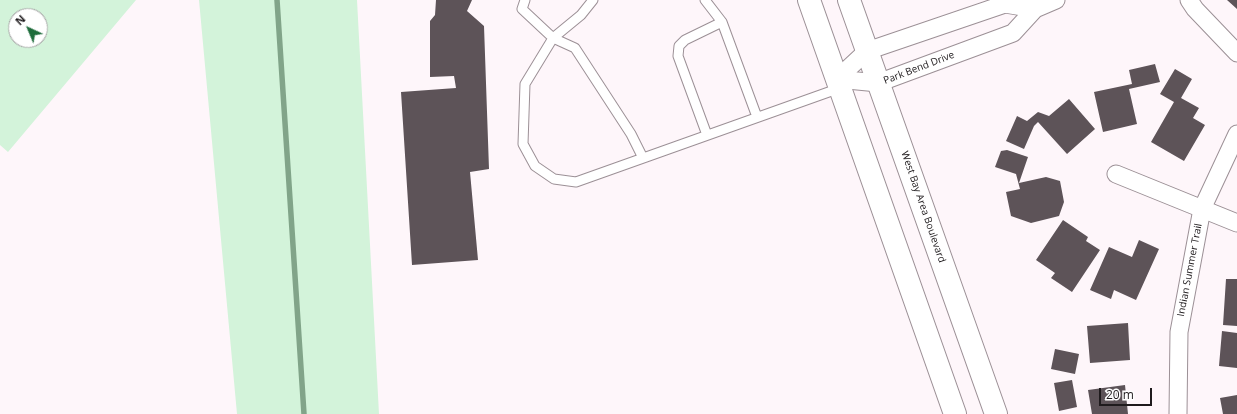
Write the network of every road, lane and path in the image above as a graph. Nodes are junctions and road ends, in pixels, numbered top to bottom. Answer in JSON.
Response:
{"nodes":[{"id":1,"x":525,"y":0,"type":"edge"},
{"id":2,"x":593,"y":0,"type":"edge"},
{"id":3,"x":705,"y":0,"type":"edge"},
{"id":4,"x":809,"y":0,"type":"edge"},
{"id":5,"x":849,"y":0,"type":"edge"},
{"id":6,"x":1056,"y":0,"type":"edge"},
{"id":7,"x":1189,"y":0,"type":"edge"},
{"id":8,"x":1035,"y":9,"type":"junction"},
{"id":9,"x":722,"y":22,"type":"junction"},
{"id":10,"x":553,"y":38,"type":"junction"},
{"id":11,"x":867,"y":51,"type":"junction"},
{"id":12,"x":1237,"y":53,"type":"edge"},
{"id":13,"x":839,"y":83,"type":"junction"},
{"id":14,"x":878,"y":83,"type":"junction"},
{"id":15,"x":757,"y":117,"type":"junction"},
{"id":16,"x":1237,"y":134,"type":"edge"},
{"id":17,"x":707,"y":135,"type":"junction"},
{"id":18,"x":643,"y":158,"type":"junction"},
{"id":19,"x":1116,"y":174,"type":"dead end"},
{"id":20,"x":1202,"y":209,"type":"junction"},
{"id":21,"x":1237,"y":223,"type":"edge"},
{"id":22,"x":955,"y":414,"type":"edge"},
{"id":23,"x":996,"y":414,"type":"edge"},
{"id":24,"x":1178,"y":414,"type":"edge"}],
"edges":[{"from":1,"to":10,"type":"lane"},
{"from":2,"to":10,"type":"lane"},
{"from":3,"to":9,"type":"lane"},
{"from":4,"to":13,"type":"main road"},
{"from":5,"to":11,"type":"main road","name":"West Bay Area Boulevard"},
{"from":6,"to":8,"type":"street","name":"Park Bend Drive"},
{"from":7,"to":12,"type":"street"},
{"from":8,"to":11,"type":"street"},
{"from":8,"to":14,"type":"street","name":"Park Bend Drive"},
{"from":9,"to":15,"type":"lane"},
{"from":9,"to":17,"type":"lane"},
{"from":10,"to":18,"type":"lane"},
{"from":10,"to":18,"type":"lane"},
{"from":11,"to":13,"type":"street"},
{"from":11,"to":14,"type":"main road","name":"West Bay Area Boulevard"},
{"from":13,"to":14,"type":"street","name":"Park Bend Drive"},
{"from":13,"to":15,"type":"lane"},
{"from":13,"to":22,"type":"main road"},
{"from":14,"to":23,"type":"main road","name":"West Bay Area Boulevard"},
{"from":15,"to":17,"type":"lane"},
{"from":16,"to":20,"type":"street","name":"Indian Summer Trail"},
{"from":17,"to":18,"type":"lane"},
{"from":19,"to":20,"type":"street"},
{"from":20,"to":21,"type":"street"},
{"from":20,"to":24,"type":"street","name":"Indian Summer Trail"}]}
